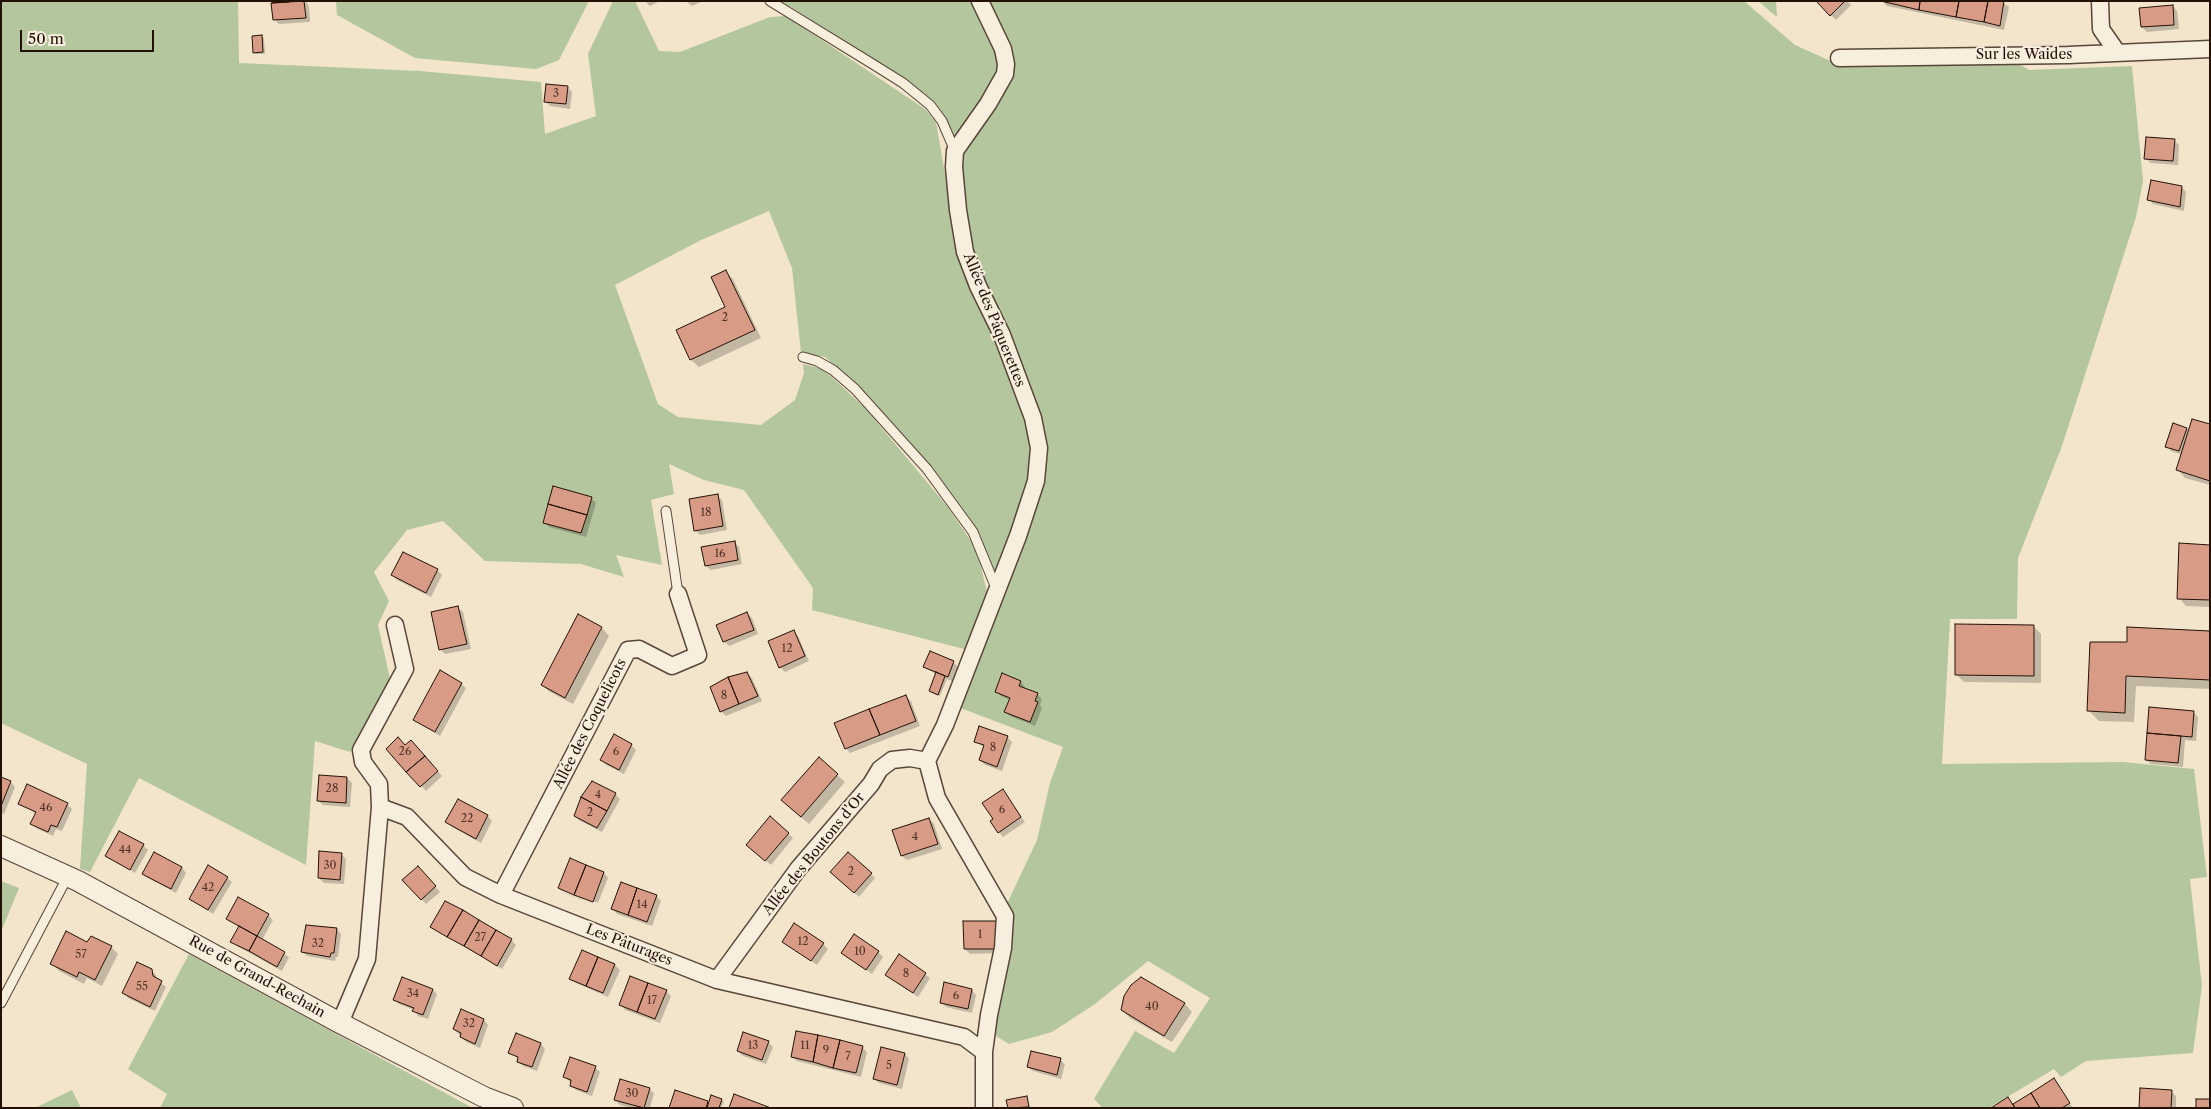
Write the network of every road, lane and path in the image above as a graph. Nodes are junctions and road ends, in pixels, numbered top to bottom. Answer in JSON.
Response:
{"nodes":[{"id":1,"x":770,"y":1,"type":"edge"},
{"id":2,"x":980,"y":1,"type":"edge"},
{"id":3,"x":2100,"y":1,"type":"edge"},
{"id":4,"x":2210,"y":49,"type":"edge"},
{"id":5,"x":2117,"y":52,"type":"junction"},
{"id":6,"x":1839,"y":58,"type":"dead end"},
{"id":7,"x":955,"y":151,"type":"junction"},
{"id":8,"x":803,"y":357,"type":"dead end"},
{"id":9,"x":666,"y":511,"type":"dead end"},
{"id":10,"x":997,"y":590,"type":"junction"},
{"id":11,"x":678,"y":594,"type":"joint"},
{"id":12,"x":395,"y":625,"type":"dead end"},
{"id":13,"x":927,"y":761,"type":"junction"},
{"id":14,"x":380,"y":807,"type":"junction"},
{"id":15,"x":1,"y":846,"type":"edge"},
{"id":16,"x":68,"y":875,"type":"junction"},
{"id":17,"x":501,"y":895,"type":"junction"},
{"id":18,"x":717,"y":980,"type":"junction"},
{"id":19,"x":1,"y":1003,"type":"edge"},
{"id":20,"x":340,"y":1023,"type":"junction"},
{"id":21,"x":984,"y":1052,"type":"junction"},
{"id":22,"x":512,"y":1108,"type":"edge"},
{"id":23,"x":984,"y":1108,"type":"edge"}],
"edges":[{"from":1,"to":7,"type":"lane"},
{"from":2,"to":7,"type":"street"},
{"from":3,"to":5,"type":"street"},
{"from":4,"to":5,"type":"street","name":"Sur les Waides"},
{"from":5,"to":6,"type":"street","name":"Sur les Waides"},
{"from":7,"to":10,"type":"street","name":"Allée des Pâquerettes"},
{"from":8,"to":10,"type":"lane"},
{"from":9,"to":11,"type":"lane"},
{"from":10,"to":13,"type":"street","name":"Allée des Pâquerettes"},
{"from":11,"to":17,"type":"street","name":"Allée des Coquelicots"},
{"from":12,"to":14,"type":"street"},
{"from":13,"to":18,"type":"street","name":"Allée des Boutons d’Or"},
{"from":13,"to":21,"type":"street"},
{"from":14,"to":17,"type":"street","name":"Les Pâturages"},
{"from":14,"to":20,"type":"street"},
{"from":15,"to":16,"type":"street","name":"Rue de Grand-Rechain"},
{"from":16,"to":19,"type":"lane"},
{"from":16,"to":20,"type":"street","name":"Rue de Grand-Rechain"},
{"from":17,"to":18,"type":"street","name":"Les Pâturages"},
{"from":18,"to":21,"type":"street","name":"Les Pâturages"},
{"from":20,"to":22,"type":"street","name":"Rue de Grand-Rechain"},
{"from":21,"to":23,"type":"street"}]}
